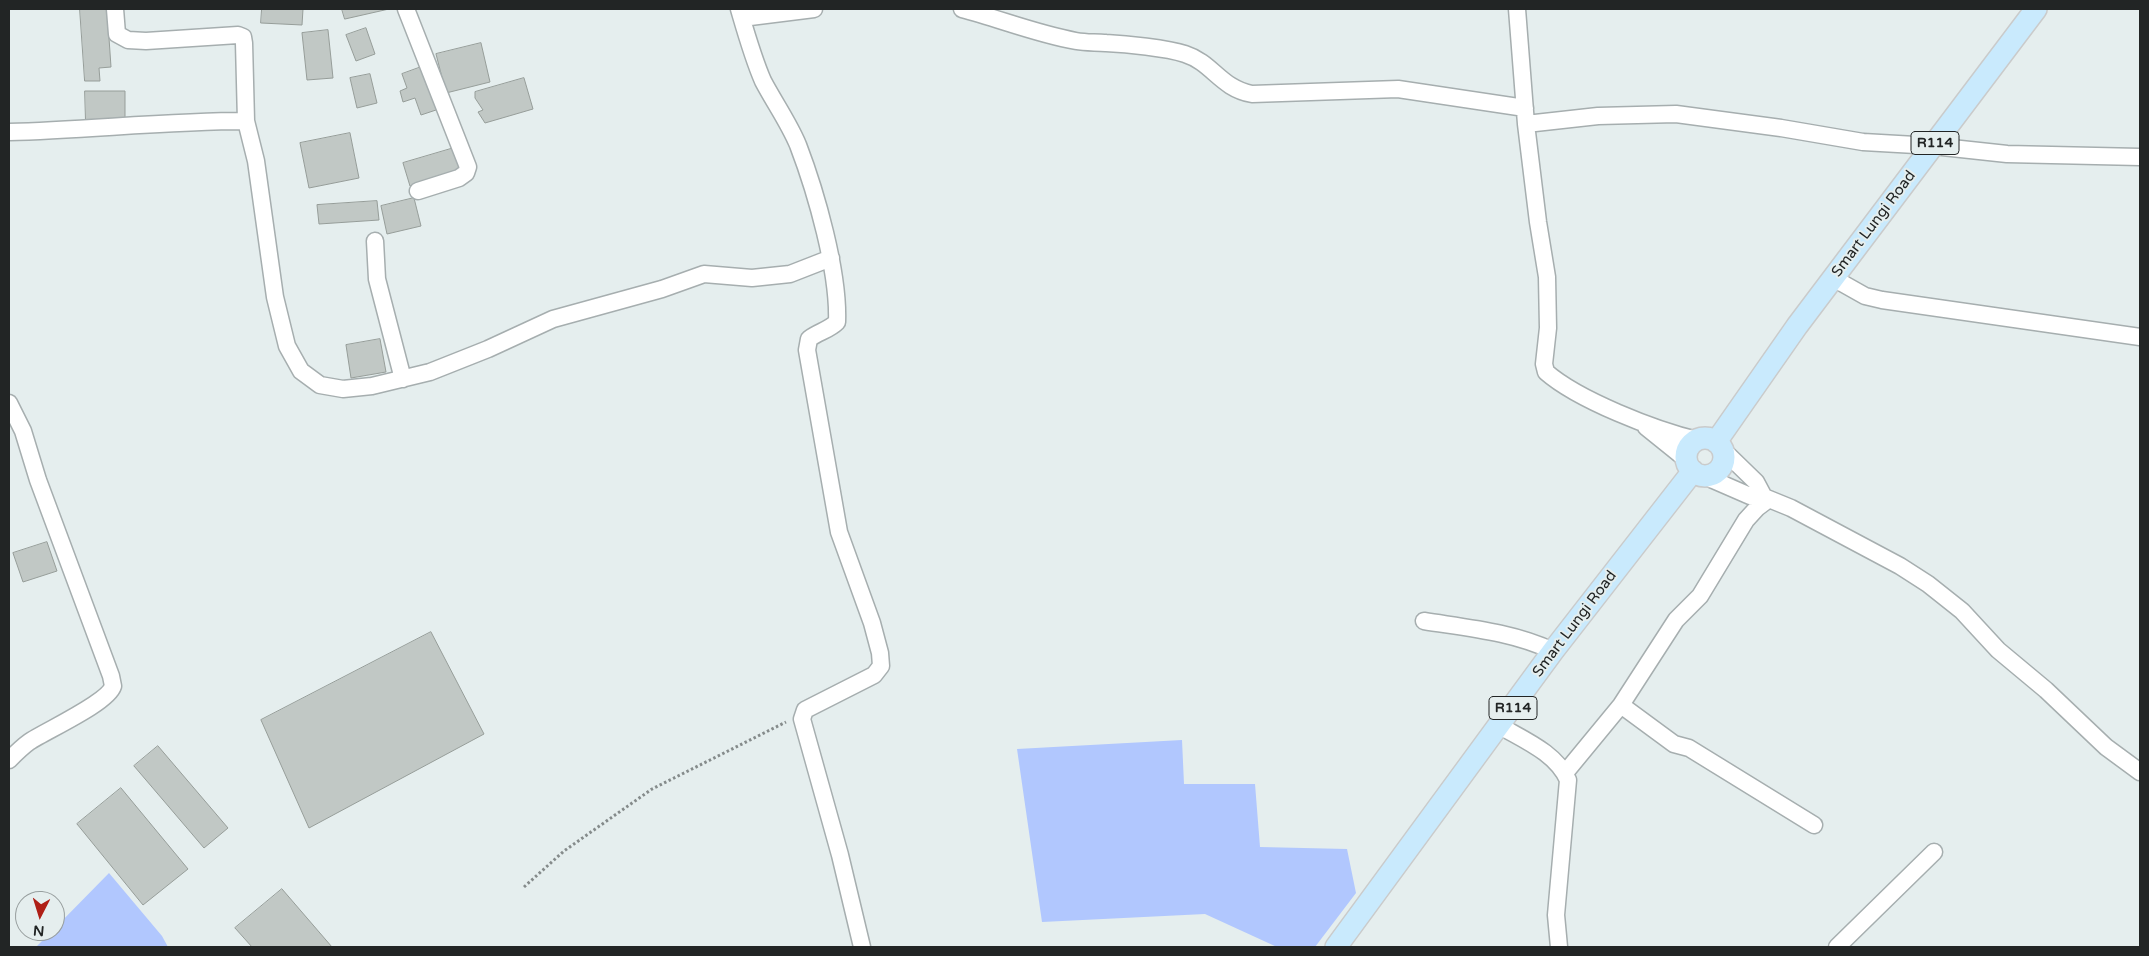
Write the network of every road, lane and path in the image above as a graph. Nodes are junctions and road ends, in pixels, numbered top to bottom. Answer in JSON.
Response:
{"nodes":[{"id":1,"x":115,"y":9,"type":"edge"},
{"id":2,"x":406,"y":9,"type":"edge"},
{"id":3,"x":814,"y":9,"type":"edge"},
{"id":4,"x":962,"y":9,"type":"edge"},
{"id":5,"x":1517,"y":9,"type":"edge"},
{"id":6,"x":2036,"y":9,"type":"edge"},
{"id":7,"x":740,"y":13,"type":"edge"},
{"id":8,"x":1525,"y":116,"type":"junction"},
{"id":9,"x":246,"y":121,"type":"junction"},
{"id":10,"x":9,"y":132,"type":"edge"},
{"id":11,"x":1933,"y":146,"type":"junction"},
{"id":12,"x":2140,"y":157,"type":"edge"},
{"id":13,"x":418,"y":191,"type":"dead end"},
{"id":14,"x":375,"y":241,"type":"dead end"},
{"id":15,"x":830,"y":258,"type":"junction"},
{"id":16,"x":1833,"y":278,"type":"junction"},
{"id":17,"x":2140,"y":337,"type":"edge"},
{"id":18,"x":403,"y":379,"type":"junction"},
{"id":19,"x":9,"y":403,"type":"edge"},
{"id":20,"x":1639,"y":421,"type":"junction"},
{"id":21,"x":1712,"y":444,"type":"junction"},
{"id":22,"x":1694,"y":469,"type":"junction"},
{"id":23,"x":1767,"y":498,"type":"junction"},
{"id":24,"x":1424,"y":621,"type":"dead end"},
{"id":25,"x":1553,"y":651,"type":"junction"},
{"id":26,"x":1621,"y":705,"type":"junction"},
{"id":27,"x":803,"y":713,"type":"junction"},
{"id":28,"x":1500,"y":726,"type":"junction"},
{"id":29,"x":9,"y":760,"type":"edge"},
{"id":30,"x":2140,"y":772,"type":"edge"},
{"id":31,"x":1565,"y":773,"type":"junction"},
{"id":32,"x":1814,"y":825,"type":"dead end"},
{"id":33,"x":1934,"y":852,"type":"dead end"},
{"id":34,"x":524,"y":887,"type":"dead end"},
{"id":35,"x":862,"y":947,"type":"edge"},
{"id":36,"x":1336,"y":947,"type":"edge"},
{"id":37,"x":1559,"y":947,"type":"edge"},
{"id":38,"x":1837,"y":947,"type":"edge"}],
"edges":[{"from":1,"to":9,"type":"street"},
{"from":2,"to":13,"type":"street"},
{"from":3,"to":7,"type":"street"},
{"from":4,"to":8,"type":"street"},
{"from":5,"to":8,"type":"street"},
{"from":6,"to":11,"type":"main road","name":"Smart Lungi Road","number":"R114"},
{"from":7,"to":15,"type":"street"},
{"from":8,"to":11,"type":"street"},
{"from":8,"to":20,"type":"street"},
{"from":9,"to":10,"type":"street"},
{"from":9,"to":18,"type":"street"},
{"from":11,"to":12,"type":"street"},
{"from":11,"to":16,"type":"main road","name":"Smart Lungi Road","number":"R114"},
{"from":14,"to":18,"type":"street"},
{"from":15,"to":18,"type":"street"},
{"from":15,"to":27,"type":"street"},
{"from":16,"to":17,"type":"street"},
{"from":16,"to":21,"type":"main road","name":"Smart Lungi Road","number":"R114"},
{"from":19,"to":29,"type":"street"},
{"from":20,"to":21,"type":"street"},
{"from":20,"to":22,"type":"street"},
{"from":21,"to":22,"type":"main road","number":"R114"},
{"from":21,"to":22,"type":"main road","number":"R114"},
{"from":21,"to":23,"type":"street"},
{"from":22,"to":23,"type":"street"},
{"from":22,"to":25,"type":"main road","name":"Smart Lungi Road","number":"R114"},
{"from":23,"to":26,"type":"street"},
{"from":23,"to":30,"type":"street"},
{"from":24,"to":25,"type":"street"},
{"from":25,"to":28,"type":"main road","name":"Smart Lungi Road","number":"R114"},
{"from":26,"to":31,"type":"street"},
{"from":26,"to":32,"type":"street"},
{"from":27,"to":34,"type":"path"},
{"from":27,"to":35,"type":"street"},
{"from":28,"to":31,"type":"street"},
{"from":28,"to":36,"type":"main road","name":"Smart Lungi Road","number":"R114"},
{"from":31,"to":37,"type":"street"},
{"from":33,"to":38,"type":"street"}]}
